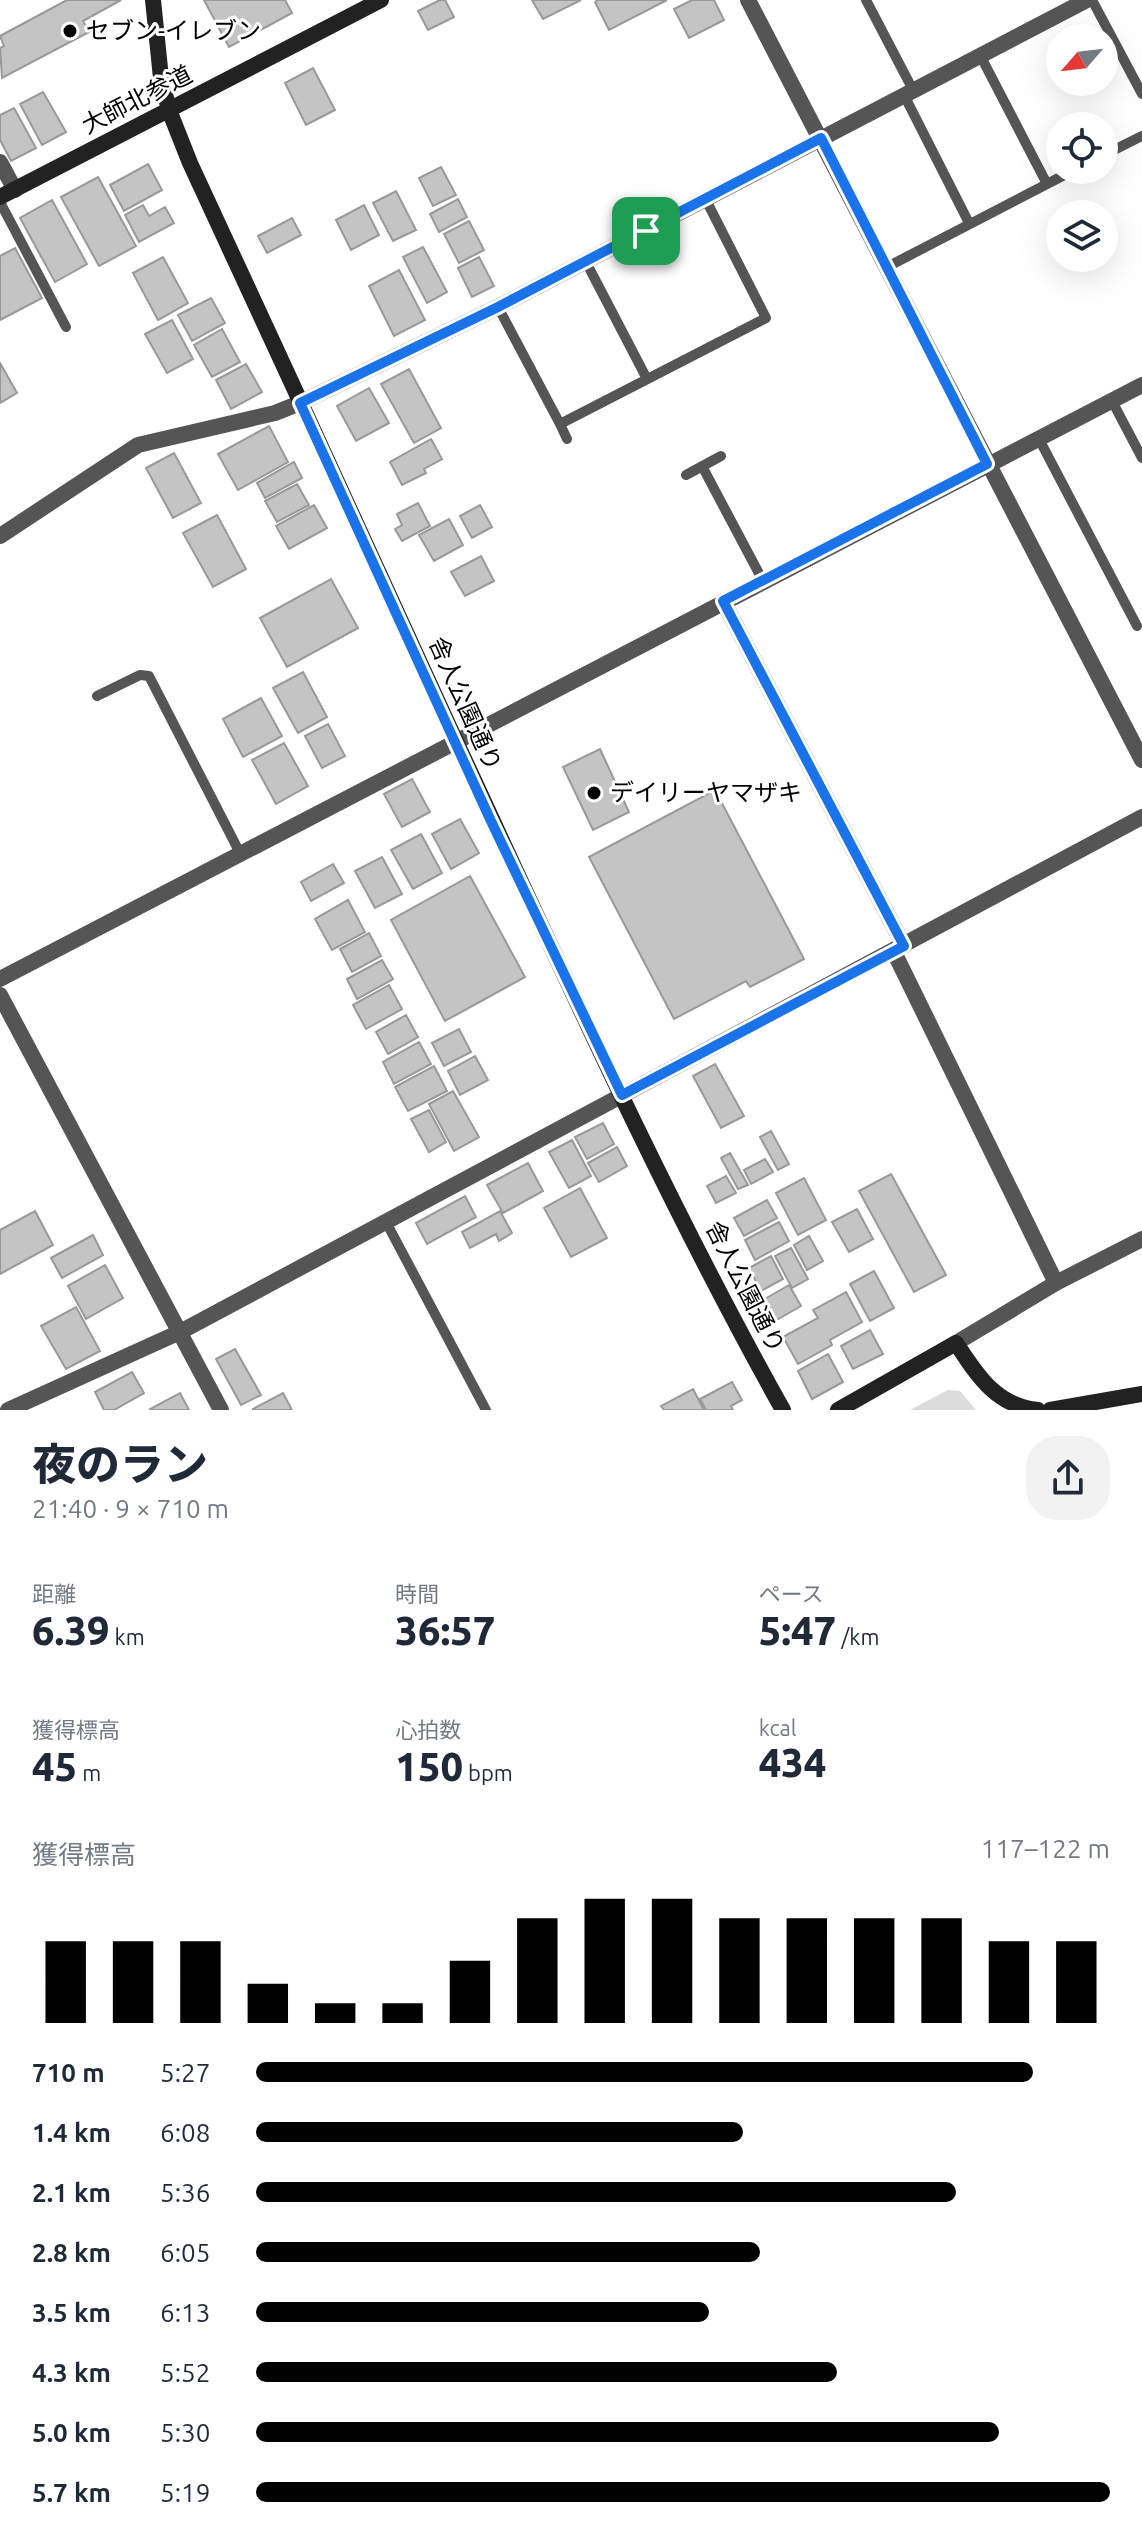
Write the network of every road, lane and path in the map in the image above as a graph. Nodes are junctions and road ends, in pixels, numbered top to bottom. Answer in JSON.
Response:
{"nodes":[{"id":1,"x":153,"y":0,"type":"edge"},
{"id":2,"x":381,"y":0,"type":"edge"},
{"id":3,"x":748,"y":0,"type":"edge"},
{"id":4,"x":866,"y":0,"type":"edge"},
{"id":5,"x":1090,"y":0,"type":"edge"},
{"id":6,"x":980,"y":55,"type":"junction"},
{"id":7,"x":908,"y":93,"type":"junction"},
{"id":8,"x":1142,"y":94,"type":"edge"},
{"id":9,"x":169,"y":110,"type":"junction"},
{"id":10,"x":1142,"y":136,"type":"edge"},
{"id":11,"x":821,"y":138,"type":"junction"},
{"id":12,"x":1118,"y":148,"type":"edge"},
{"id":13,"x":0,"y":162,"type":"edge"},
{"id":14,"x":1046,"y":182,"type":"edge"},
{"id":15,"x":1047,"y":184,"type":"edge"},
{"id":16,"x":5,"y":196,"type":"edge"},
{"id":17,"x":706,"y":200,"type":"junction"},
{"id":18,"x":969,"y":223,"type":"junction"},
{"id":19,"x":586,"y":262,"type":"junction"},
{"id":20,"x":887,"y":267,"type":"junction"},
{"id":21,"x":498,"y":307,"type":"junction"},
{"id":22,"x":66,"y":327,"type":"dead end"},
{"id":23,"x":647,"y":379,"type":"junction"},
{"id":24,"x":1142,"y":385,"type":"edge"},
{"id":25,"x":1112,"y":401,"type":"junction"},
{"id":26,"x":300,"y":403,"type":"junction"},
{"id":27,"x":560,"y":424,"type":"junction"},
{"id":28,"x":567,"y":439,"type":"dead end"},
{"id":29,"x":1039,"y":439,"type":"junction"},
{"id":30,"x":721,"y":456,"type":"dead end"},
{"id":31,"x":1142,"y":458,"type":"edge"},
{"id":32,"x":987,"y":464,"type":"junction"},
{"id":33,"x":702,"y":466,"type":"junction"},
{"id":34,"x":686,"y":475,"type":"dead end"},
{"id":35,"x":0,"y":536,"type":"edge"},
{"id":36,"x":763,"y":581,"type":"junction"},
{"id":37,"x":723,"y":601,"type":"junction"},
{"id":38,"x":1137,"y":626,"type":"dead end"},
{"id":39,"x":97,"y":696,"type":"dead end"},
{"id":40,"x":457,"y":741,"type":"junction"},
{"id":41,"x":1142,"y":760,"type":"edge"},
{"id":42,"x":1142,"y":817,"type":"edge"},
{"id":43,"x":241,"y":855,"type":"junction"},
{"id":44,"x":899,"y":949,"type":"junction"},
{"id":45,"x":0,"y":979,"type":"edge"},
{"id":46,"x":0,"y":995,"type":"edge"},
{"id":47,"x":622,"y":1095,"type":"junction"},
{"id":48,"x":386,"y":1222,"type":"junction"},
{"id":49,"x":1142,"y":1239,"type":"edge"},
{"id":50,"x":1056,"y":1283,"type":"junction"},
{"id":51,"x":180,"y":1332,"type":"junction"},
{"id":52,"x":956,"y":1343,"type":"junction"},
{"id":53,"x":1142,"y":1394,"type":"edge"},
{"id":54,"x":8,"y":1410,"type":"edge"},
{"id":55,"x":221,"y":1410,"type":"edge"},
{"id":56,"x":486,"y":1410,"type":"edge"},
{"id":57,"x":783,"y":1410,"type":"edge"},
{"id":58,"x":838,"y":1410,"type":"edge"},
{"id":59,"x":1038,"y":1410,"type":"edge"},
{"id":60,"x":1050,"y":1410,"type":"edge"}],
"edges":[{"from":1,"to":9,"type":"street","name":"舎人公園通り"},
{"from":2,"to":9,"type":"street","name":"大師北参道"},
{"from":3,"to":11,"type":"street"},
{"from":4,"to":7,"type":"lane"},
{"from":5,"to":6,"type":"street"},
{"from":5,"to":8,"type":"lane"},
{"from":6,"to":7,"type":"street"},
{"from":6,"to":14,"type":"lane"},
{"from":7,"to":11,"type":"street"},
{"from":7,"to":18,"type":"lane"},
{"from":9,"to":16,"type":"street","name":"大師北参道"},
{"from":9,"to":26,"type":"street","name":"舎人公園通り"},
{"from":10,"to":12,"type":"lane"},
{"from":11,"to":17,"type":"street"},
{"from":11,"to":20,"type":"street"},
{"from":13,"to":16,"type":"street"},
{"from":15,"to":18,"type":"lane"},
{"from":16,"to":22,"type":"lane"},
{"from":17,"to":19,"type":"street"},
{"from":17,"to":23,"type":"lane"},
{"from":18,"to":20,"type":"lane"},
{"from":19,"to":21,"type":"street"},
{"from":19,"to":23,"type":"lane"},
{"from":20,"to":32,"type":"street"},
{"from":21,"to":26,"type":"street"},
{"from":21,"to":27,"type":"lane"},
{"from":23,"to":27,"type":"lane"},
{"from":24,"to":25,"type":"street"},
{"from":25,"to":29,"type":"street"},
{"from":25,"to":31,"type":"lane"},
{"from":26,"to":35,"type":"street"},
{"from":26,"to":40,"type":"street","name":"舎人公園通り"},
{"from":27,"to":28,"type":"lane"},
{"from":29,"to":32,"type":"street"},
{"from":29,"to":38,"type":"lane"},
{"from":30,"to":33,"type":"lane"},
{"from":32,"to":36,"type":"street"},
{"from":32,"to":41,"type":"street"},
{"from":33,"to":34,"type":"lane"},
{"from":33,"to":36,"type":"lane"},
{"from":36,"to":37,"type":"street"},
{"from":37,"to":40,"type":"street"},
{"from":37,"to":44,"type":"street"},
{"from":39,"to":43,"type":"lane"},
{"from":40,"to":43,"type":"street"},
{"from":40,"to":47,"type":"street","name":"舎人公園通り"},
{"from":42,"to":44,"type":"street"},
{"from":43,"to":45,"type":"street"},
{"from":44,"to":47,"type":"street"},
{"from":44,"to":50,"type":"street"},
{"from":46,"to":51,"type":"street"},
{"from":47,"to":48,"type":"street"},
{"from":47,"to":57,"type":"street","name":"舎人公園通り"},
{"from":48,"to":51,"type":"street"},
{"from":48,"to":56,"type":"lane"},
{"from":49,"to":50,"type":"street"},
{"from":50,"to":52,"type":"street"},
{"from":51,"to":54,"type":"street"},
{"from":51,"to":55,"type":"street"},
{"from":52,"to":58,"type":"street"},
{"from":52,"to":59,"type":"street"},
{"from":53,"to":60,"type":"street"}]}
